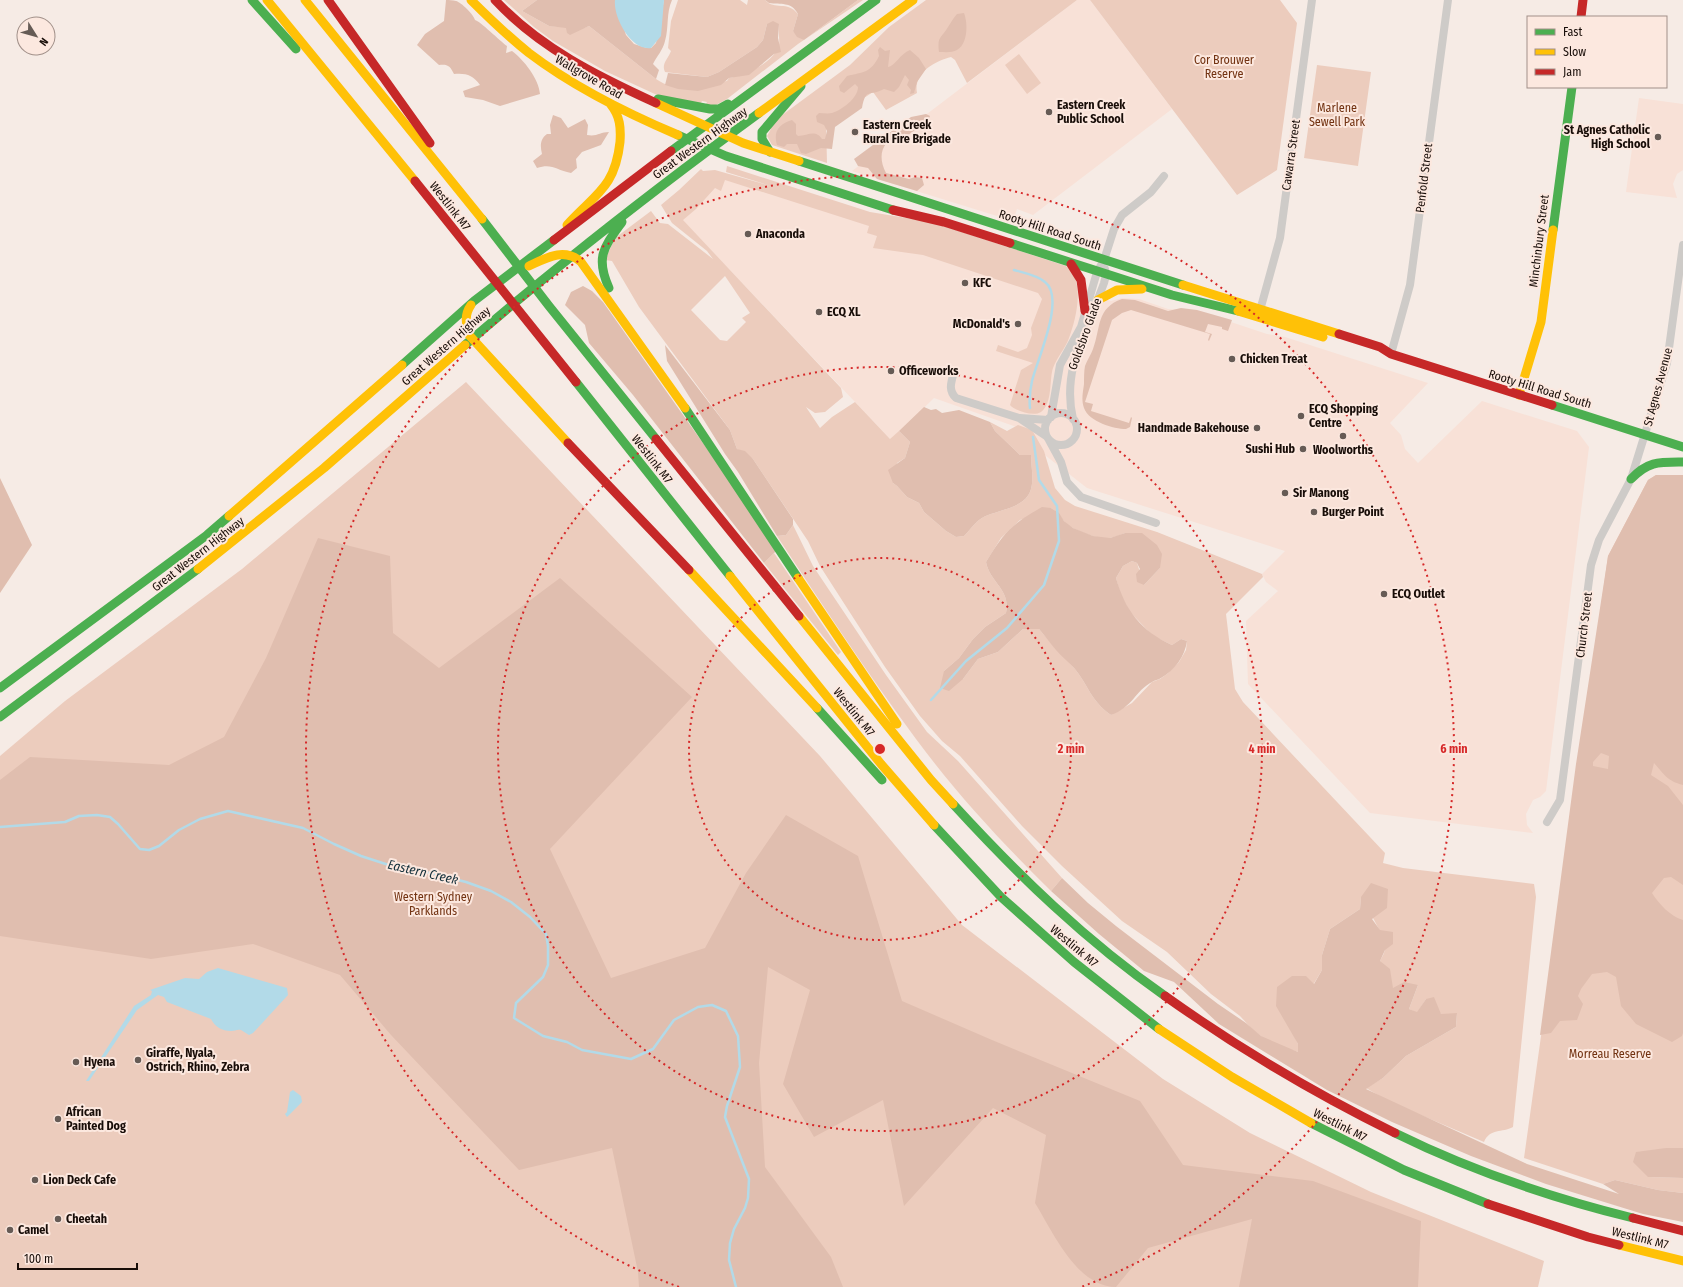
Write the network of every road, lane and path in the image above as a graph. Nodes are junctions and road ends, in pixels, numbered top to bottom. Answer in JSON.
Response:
{"nodes":[{"id":1,"x":252,"y":0,"type":"edge"},
{"id":2,"x":267,"y":0,"type":"edge"},
{"id":3,"x":305,"y":0,"type":"edge"},
{"id":4,"x":328,"y":0,"type":"edge"},
{"id":5,"x":471,"y":0,"type":"edge"},
{"id":6,"x":495,"y":0,"type":"edge"},
{"id":7,"x":876,"y":0,"type":"edge"},
{"id":8,"x":913,"y":0,"type":"edge"},
{"id":9,"x":1312,"y":0,"type":"edge"},
{"id":10,"x":1448,"y":0,"type":"edge"},
{"id":11,"x":1583,"y":0,"type":"edge"},
{"id":12,"x":1581,"y":16,"type":"edge"},
{"id":13,"x":806,"y":80,"type":"junction"},
{"id":14,"x":1572,"y":88,"type":"edge"},
{"id":15,"x":754,"y":91,"type":"junction"},
{"id":16,"x":636,"y":94,"type":"junction"},
{"id":17,"x":350,"y":99,"type":"junction"},
{"id":18,"x":610,"y":104,"type":"junction"},
{"id":19,"x":704,"y":126,"type":"junction"},
{"id":20,"x":729,"y":136,"type":"junction"},
{"id":21,"x":686,"y":139,"type":"junction"},
{"id":22,"x":711,"y":150,"type":"junction"},
{"id":23,"x":770,"y":152,"type":"junction"},
{"id":24,"x":1164,"y":176,"type":"dead end"},
{"id":25,"x":470,"y":206,"type":"junction"},
{"id":26,"x":630,"y":210,"type":"junction"},
{"id":27,"x":556,"y":238,"type":"junction"},
{"id":28,"x":1683,"y":244,"type":"edge"},
{"id":29,"x":572,"y":256,"type":"junction"},
{"id":30,"x":1104,"y":260,"type":"junction"},
{"id":31,"x":1071,"y":264,"type":"junction"},
{"id":32,"x":1682,"y":265,"type":"edge"},
{"id":33,"x":1102,"y":273,"type":"junction"},
{"id":34,"x":507,"y":276,"type":"junction"},
{"id":35,"x":1153,"y":289,"type":"junction"},
{"id":36,"x":1098,"y":300,"type":"junction"},
{"id":37,"x":474,"y":301,"type":"junction"},
{"id":38,"x":1085,"y":312,"type":"junction"},
{"id":39,"x":1260,"y":313,"type":"junction"},
{"id":40,"x":628,"y":324,"type":"junction"},
{"id":41,"x":472,"y":339,"type":"junction"},
{"id":42,"x":458,"y":352,"type":"junction"},
{"id":43,"x":1391,"y":354,"type":"junction"},
{"id":44,"x":954,"y":372,"type":"dead end"},
{"id":45,"x":1519,"y":395,"type":"junction"},
{"id":46,"x":1019,"y":418,"type":"junction"},
{"id":47,"x":1050,"y":418,"type":"junction"},
{"id":48,"x":1073,"y":419,"type":"junction"},
{"id":49,"x":1645,"y":434,"type":"junction"},
{"id":50,"x":1048,"y":438,"type":"junction"},
{"id":51,"x":1070,"y":443,"type":"junction"},
{"id":52,"x":1683,"y":447,"type":"edge"},
{"id":53,"x":586,"y":462,"type":"junction"},
{"id":54,"x":1061,"y":462,"type":"junction"},
{"id":55,"x":1683,"y":462,"type":"edge"},
{"id":56,"x":1631,"y":479,"type":"junction"},
{"id":57,"x":1156,"y":523,"type":"dead end"},
{"id":58,"x":0,"y":688,"type":"edge"},
{"id":59,"x":0,"y":717,"type":"edge"},
{"id":60,"x":931,"y":780,"type":"junction"},
{"id":61,"x":1547,"y":822,"type":"dead end"},
{"id":62,"x":940,"y":833,"type":"junction"},
{"id":63,"x":1683,"y":1231,"type":"edge"},
{"id":64,"x":1683,"y":1261,"type":"edge"}],
"edges":[{"from":1,"to":17,"type":"main road"},
{"from":2,"to":17,"type":"main road","name":"Westlink M7"},
{"from":3,"to":25,"type":"main road","name":"Westlink M7"},
{"from":4,"to":25,"type":"main road"},
{"from":5,"to":18,"type":"main road","name":"Wallgrove Road"},
{"from":6,"to":16,"type":"main road","name":"Wallgrove Road"},
{"from":7,"to":15,"type":"main road","name":"Great Western Highway"},
{"from":8,"to":13,"type":"main road","name":"Great Western Highway"},
{"from":9,"to":39,"type":"street","name":"Cawarra Street"},
{"from":10,"to":43,"type":"street","name":"Penfold Street"},
{"from":11,"to":12,"type":"main road"},
{"from":13,"to":20,"type":"main road","name":"Great Western Highway"},
{"from":13,"to":23,"type":"main road"},
{"from":14,"to":45,"type":"main road","name":"Minchinbury Street"},
{"from":15,"to":16,"type":"main road"},
{"from":15,"to":19,"type":"main road","name":"Great Western Highway"},
{"from":16,"to":19,"type":"main road","name":"Wallgrove Road"},
{"from":17,"to":62,"type":"main road","name":"Westlink M7"},
{"from":18,"to":21,"type":"main road","name":"Wallgrove Road"},
{"from":18,"to":27,"type":"main road"},
{"from":19,"to":20,"type":"main road","name":"Rooty Hill Road South"},
{"from":19,"to":21,"type":"main road","name":"Great Western Highway"},
{"from":20,"to":22,"type":"main road","name":"Great Western Highway"},
{"from":20,"to":23,"type":"main road","name":"Rooty Hill Road South"},
{"from":21,"to":22,"type":"main road","name":"Wallgrove Road"},
{"from":21,"to":27,"type":"main road","name":"Great Western Highway"},
{"from":22,"to":26,"type":"main road","name":"Great Western Highway"},
{"from":22,"to":31,"type":"main road","name":"Rooty Hill Road South"},
{"from":23,"to":30,"type":"main road","name":"Rooty Hill Road South"},
{"from":24,"to":30,"type":"street"},
{"from":25,"to":60,"type":"main road","name":"Westlink M7"},
{"from":26,"to":29,"type":"main road","name":"Great Western Highway"},
{"from":26,"to":40,"type":"main road"},
{"from":27,"to":34,"type":"main road","name":"Great Western Highway"},
{"from":28,"to":32,"type":"street","name":"St Agnes Avenue"},
{"from":29,"to":34,"type":"main road"},
{"from":29,"to":40,"type":"main road"},
{"from":29,"to":41,"type":"main road","name":"Great Western Highway"},
{"from":30,"to":33,"type":"street"},
{"from":30,"to":39,"type":"main road","name":"Rooty Hill Road South"},
{"from":31,"to":33,"type":"main road","name":"Rooty Hill Road South"},
{"from":31,"to":38,"type":"main road"},
{"from":32,"to":49,"type":"street","name":"St Agnes Avenue"},
{"from":33,"to":35,"type":"main road","name":"Rooty Hill Road South"},
{"from":33,"to":36,"type":"street","name":"Goldsbro Glade"},
{"from":33,"to":38,"type":"street","name":"Goldsbro Glade"},
{"from":34,"to":37,"type":"main road","name":"Great Western Highway"},
{"from":35,"to":36,"type":"main road"},
{"from":35,"to":39,"type":"main road","name":"Rooty Hill Road South"},
{"from":36,"to":48,"type":"street","name":"Goldsbro Glade"},
{"from":37,"to":41,"type":"main road"},
{"from":37,"to":58,"type":"main road","name":"Great Western Highway"},
{"from":38,"to":47,"type":"street","name":"Goldsbro Glade"},
{"from":39,"to":43,"type":"main road","name":"Rooty Hill Road South"},
{"from":40,"to":60,"type":"main road"},
{"from":41,"to":42,"type":"main road","name":"Great Western Highway"},
{"from":41,"to":53,"type":"main road"},
{"from":42,"to":53,"type":"main road"},
{"from":42,"to":59,"type":"main road","name":"Great Western Highway"},
{"from":43,"to":45,"type":"main road","name":"Rooty Hill Road South"},
{"from":44,"to":46,"type":"street"},
{"from":45,"to":49,"type":"main road","name":"Rooty Hill Road South"},
{"from":46,"to":47,"type":"street"},
{"from":46,"to":50,"type":"street"},
{"from":47,"to":48,"type":"street"},
{"from":47,"to":50,"type":"street","name":"Goldsbro Glade"},
{"from":48,"to":51,"type":"street","name":"Goldsbro Glade"},
{"from":49,"to":52,"type":"main road","name":"Rooty Hill Road South"},
{"from":49,"to":56,"type":"street","name":"Church Street"},
{"from":50,"to":51,"type":"street"},
{"from":50,"to":54,"type":"street"},
{"from":51,"to":54,"type":"street","name":"Goldsbro Glade"},
{"from":53,"to":62,"type":"main road"},
{"from":54,"to":57,"type":"street"},
{"from":55,"to":56,"type":"main road"},
{"from":56,"to":61,"type":"street","name":"Church Street"},
{"from":60,"to":63,"type":"main road","name":"Westlink M7"},
{"from":62,"to":64,"type":"main road","name":"Westlink M7"}]}
